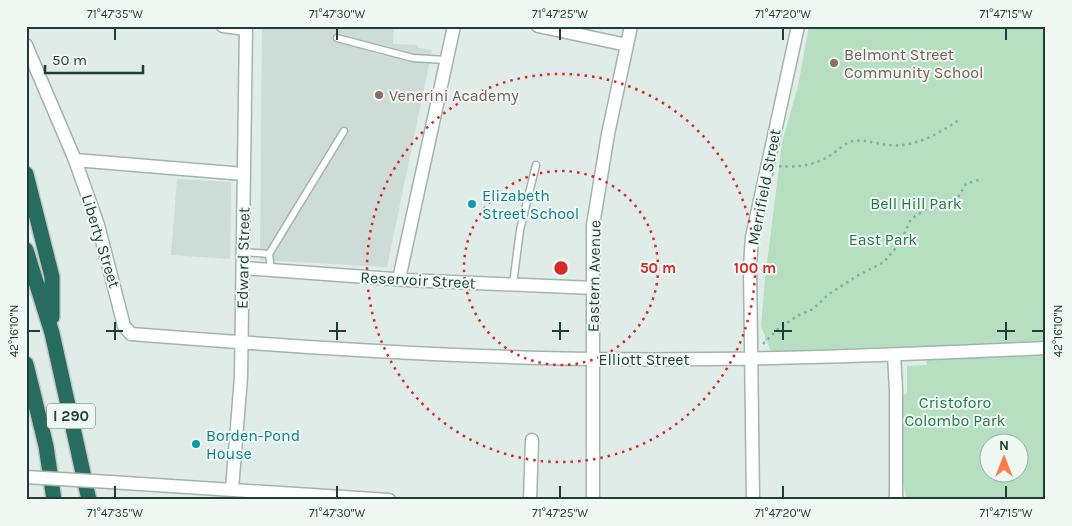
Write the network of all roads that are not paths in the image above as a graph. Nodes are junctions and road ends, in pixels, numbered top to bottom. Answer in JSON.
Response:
{"nodes":[{"id":1,"x":224,"y":26,"type":"edge"},
{"id":2,"x":454,"y":26,"type":"edge"},
{"id":3,"x":538,"y":26,"type":"edge"},
{"id":4,"x":631,"y":26,"type":"edge"},
{"id":5,"x":798,"y":26,"type":"edge"},
{"id":6,"x":246,"y":27,"type":"edge"},
{"id":7,"x":337,"y":38,"type":"dead end"},
{"id":8,"x":26,"y":44,"type":"edge"},
{"id":9,"x":627,"y":45,"type":"junction"},
{"id":10,"x":446,"y":60,"type":"junction"},
{"id":11,"x":344,"y":131,"type":"dead end"},
{"id":12,"x":75,"y":160,"type":"junction"},
{"id":13,"x":536,"y":165,"type":"dead end"},
{"id":14,"x":26,"y":174,"type":"edge"},
{"id":15,"x":244,"y":174,"type":"junction"},
{"id":16,"x":26,"y":250,"type":"edge"},
{"id":17,"x":244,"y":252,"type":"junction"},
{"id":18,"x":269,"y":254,"type":"junction"},
{"id":19,"x":244,"y":268,"type":"junction"},
{"id":20,"x":271,"y":270,"type":"junction"},
{"id":21,"x":399,"y":279,"type":"junction"},
{"id":22,"x":513,"y":284,"type":"junction"},
{"id":23,"x":593,"y":288,"type":"junction"},
{"id":24,"x":52,"y":333,"type":"junction"},
{"id":25,"x":242,"y":342,"type":"junction"},
{"id":26,"x":1046,"y":348,"type":"edge"},
{"id":27,"x":894,"y":356,"type":"junction"},
{"id":28,"x":593,"y":359,"type":"junction"},
{"id":29,"x":751,"y":360,"type":"junction"},
{"id":30,"x":26,"y":364,"type":"edge"},
{"id":31,"x":532,"y":440,"type":"dead end"},
{"id":32,"x":26,"y":477,"type":"edge"},
{"id":33,"x":232,"y":489,"type":"junction"},
{"id":34,"x":248,"y":495,"type":"edge"},
{"id":35,"x":54,"y":500,"type":"edge"},
{"id":36,"x":90,"y":500,"type":"edge"},
{"id":37,"x":388,"y":500,"type":"edge"},
{"id":38,"x":530,"y":500,"type":"edge"},
{"id":39,"x":594,"y":500,"type":"edge"},
{"id":40,"x":753,"y":500,"type":"edge"},
{"id":41,"x":896,"y":500,"type":"edge"}],
"edges":[{"from":1,"to":6,"type":"street"},
{"from":2,"to":10,"type":"street"},
{"from":3,"to":9,"type":"street"},
{"from":4,"to":9,"type":"street","name":"Eastern Avenue"},
{"from":5,"to":29,"type":"street","name":"Merrifield Street"},
{"from":6,"to":15,"type":"street","name":"Edward Street"},
{"from":7,"to":10,"type":"lane"},
{"from":8,"to":12,"type":"street","name":"Liberty Street"},
{"from":9,"to":23,"type":"street","name":"Eastern Avenue"},
{"from":10,"to":21,"type":"street"},
{"from":11,"to":18,"type":"lane"},
{"from":12,"to":15,"type":"street"},
{"from":12,"to":25,"type":"street","name":"Liberty Street"},
{"from":13,"to":22,"type":"lane"},
{"from":14,"to":24,"type":"highway"},
{"from":15,"to":17,"type":"street","name":"Edward Street"},
{"from":16,"to":24,"type":"highway","number":"I 290"},
{"from":17,"to":18,"type":"lane"},
{"from":17,"to":19,"type":"street","name":"Edward Street"},
{"from":18,"to":20,"type":"lane"},
{"from":19,"to":20,"type":"street","name":"Reservoir Street"},
{"from":19,"to":25,"type":"street","name":"Edward Street"},
{"from":20,"to":21,"type":"street","name":"Reservoir Street"},
{"from":21,"to":22,"type":"street","name":"Reservoir Street"},
{"from":22,"to":23,"type":"street","name":"Reservoir Street"},
{"from":23,"to":28,"type":"street","name":"Eastern Avenue"},
{"from":24,"to":36,"type":"highway","number":"I 290"},
{"from":25,"to":28,"type":"street","name":"Elliott Street"},
{"from":25,"to":33,"type":"street","name":"Edward Street"},
{"from":26,"to":27,"type":"street","name":"Elliott Street"},
{"from":27,"to":29,"type":"street","name":"Elliott Street"},
{"from":27,"to":41,"type":"street"},
{"from":28,"to":29,"type":"street","name":"Elliott Street"},
{"from":28,"to":39,"type":"street","name":"Eastern Avenue"},
{"from":29,"to":40,"type":"street","name":"Merrifield Street"},
{"from":30,"to":35,"type":"highway","number":"I 290"},
{"from":31,"to":38,"type":"street"},
{"from":32,"to":33,"type":"street","bridge":true},
{"from":33,"to":34,"type":"street"},
{"from":34,"to":37,"type":"street"}]}
